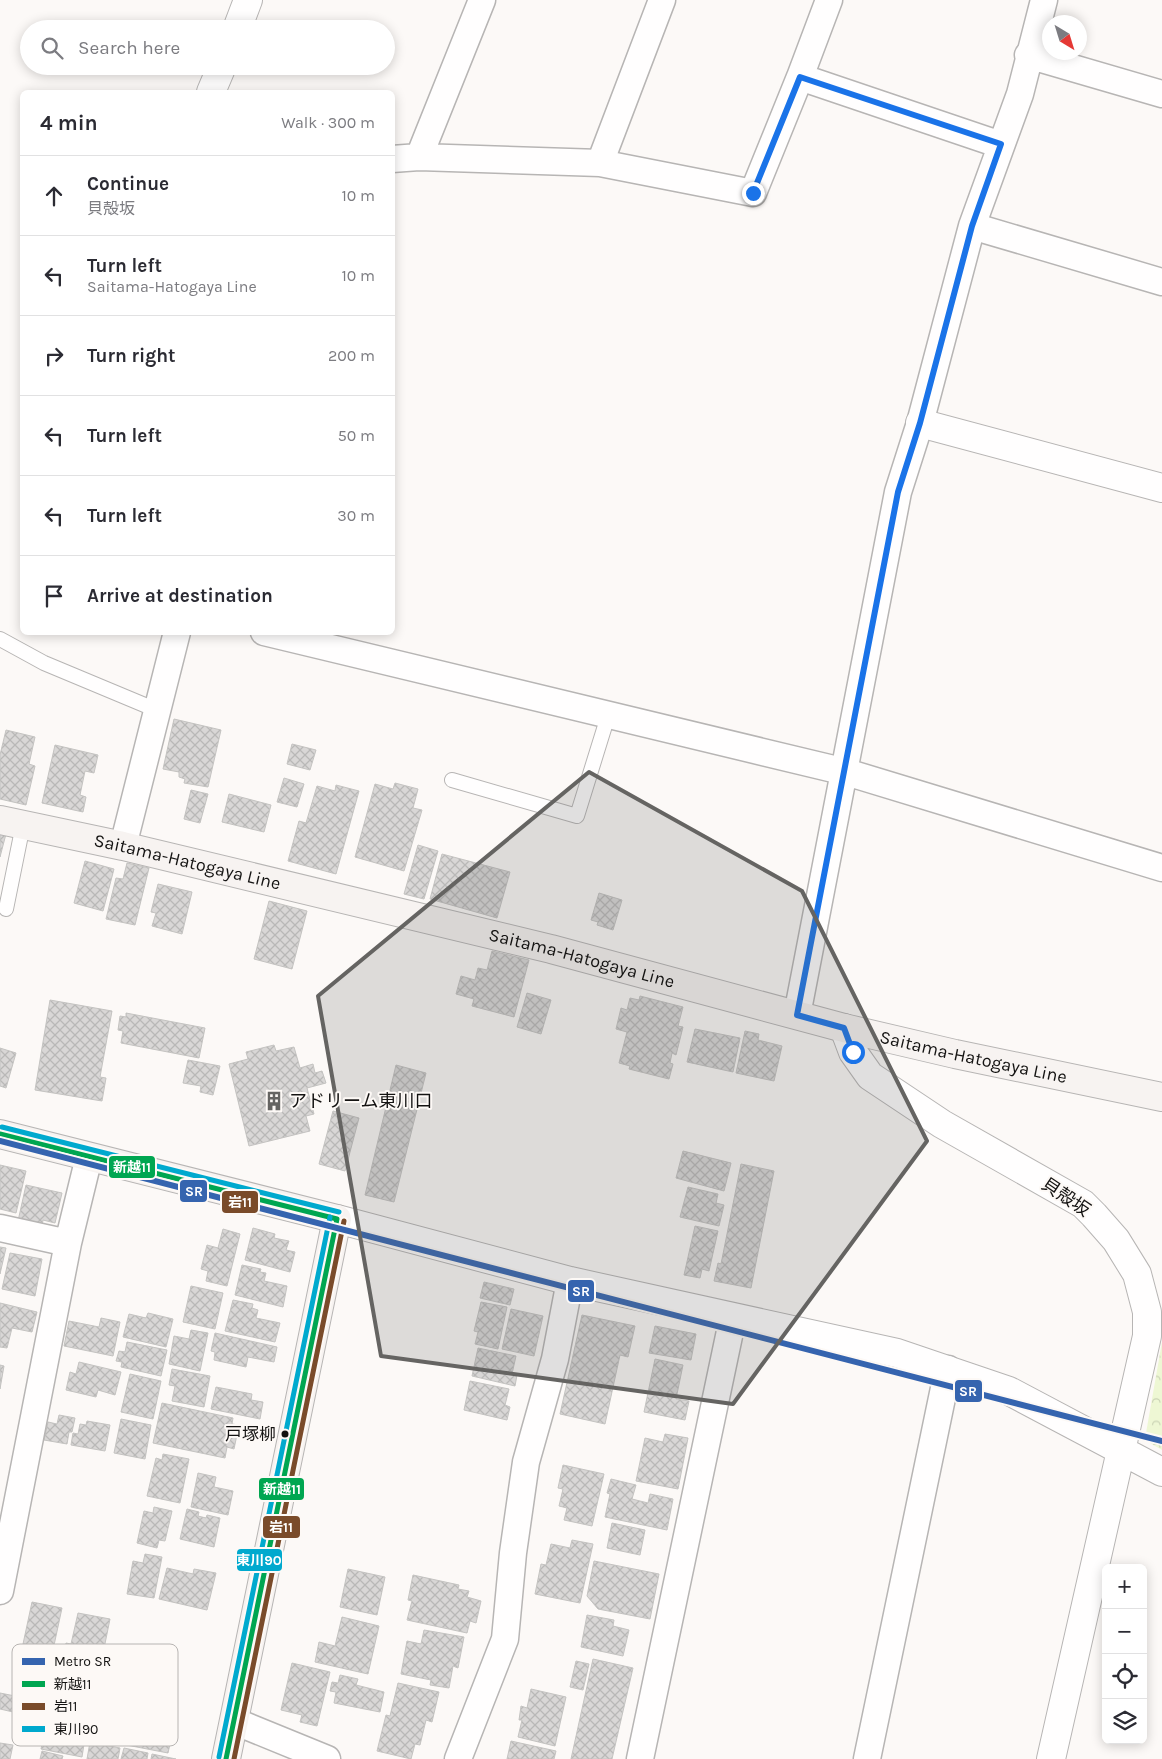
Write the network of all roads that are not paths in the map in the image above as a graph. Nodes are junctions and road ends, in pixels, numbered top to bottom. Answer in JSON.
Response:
{"nodes":[{"id":1,"x":248,"y":0,"type":"edge"},
{"id":2,"x":482,"y":0,"type":"edge"},
{"id":3,"x":662,"y":0,"type":"edge"},
{"id":4,"x":829,"y":0,"type":"edge"},
{"id":5,"x":1044,"y":0,"type":"edge"},
{"id":6,"x":240,"y":20,"type":"edge"},
{"id":7,"x":1028,"y":55,"type":"junction"},
{"id":8,"x":218,"y":75,"type":"edge"},
{"id":9,"x":800,"y":77,"type":"junction"},
{"id":10,"x":212,"y":90,"type":"edge"},
{"id":11,"x":1162,"y":94,"type":"edge"},
{"id":12,"x":1001,"y":144,"type":"junction"},
{"id":13,"x":419,"y":157,"type":"junction"},
{"id":14,"x":395,"y":159,"type":"edge"},
{"id":15,"x":600,"y":163,"type":"junction"},
{"id":16,"x":972,"y":226,"type":"junction"},
{"id":17,"x":1162,"y":282,"type":"edge"},
{"id":18,"x":920,"y":423,"type":"junction"},
{"id":19,"x":1162,"y":488,"type":"edge"},
{"id":20,"x":176,"y":635,"type":"edge"},
{"id":21,"x":276,"y":635,"type":"edge"},
{"id":22,"x":0,"y":639,"type":"edge"},
{"id":23,"x":159,"y":711,"type":"junction"},
{"id":24,"x":608,"y":716,"type":"junction"},
{"id":25,"x":846,"y":772,"type":"junction"},
{"id":26,"x":452,"y":780,"type":"dead end"},
{"id":27,"x":11,"y":822,"type":"edge"},
{"id":28,"x":123,"y":846,"type":"junction"},
{"id":29,"x":1162,"y":868,"type":"edge"},
{"id":30,"x":6,"y":909,"type":"dead end"},
{"id":31,"x":797,"y":1015,"type":"junction"},
{"id":32,"x":844,"y":1028,"type":"junction"},
{"id":33,"x":1162,"y":1097,"type":"edge"},
{"id":34,"x":0,"y":1134,"type":"edge"},
{"id":35,"x":89,"y":1157,"type":"junction"},
{"id":36,"x":337,"y":1219,"type":"junction"},
{"id":37,"x":0,"y":1228,"type":"edge"},
{"id":38,"x":68,"y":1243,"type":"junction"},
{"id":39,"x":570,"y":1280,"type":"junction"},
{"id":40,"x":733,"y":1316,"type":"junction"},
{"id":41,"x":948,"y":1369,"type":"junction"},
{"id":42,"x":1122,"y":1450,"type":"junction"},
{"id":43,"x":1162,"y":1472,"type":"edge"},
{"id":44,"x":0,"y":1591,"type":"edge"},
{"id":45,"x":234,"y":1721,"type":"junction"},
{"id":46,"x":226,"y":1759,"type":"edge"},
{"id":47,"x":327,"y":1759,"type":"edge"},
{"id":48,"x":458,"y":1759,"type":"edge"},
{"id":49,"x":640,"y":1759,"type":"edge"},
{"id":50,"x":867,"y":1759,"type":"edge"},
{"id":51,"x":1051,"y":1759,"type":"edge"}],
"edges":[{"from":1,"to":6,"type":"street"},
{"from":2,"to":13,"type":"street"},
{"from":3,"to":15,"type":"street"},
{"from":4,"to":9,"type":"street"},
{"from":5,"to":7,"type":"street"},
{"from":7,"to":11,"type":"street"},
{"from":7,"to":12,"type":"street"},
{"from":8,"to":10,"type":"street"},
{"from":9,"to":12,"type":"street"},
{"from":9,"to":15,"type":"street"},
{"from":12,"to":16,"type":"street"},
{"from":13,"to":14,"type":"street"},
{"from":13,"to":15,"type":"street"},
{"from":16,"to":17,"type":"street"},
{"from":16,"to":18,"type":"street"},
{"from":18,"to":19,"type":"street"},
{"from":18,"to":25,"type":"street"},
{"from":20,"to":23,"type":"street"},
{"from":21,"to":24,"type":"street"},
{"from":22,"to":23,"type":"lane"},
{"from":23,"to":28,"type":"street"},
{"from":24,"to":25,"type":"street"},
{"from":24,"to":26,"type":"lane"},
{"from":25,"to":29,"type":"street"},
{"from":25,"to":31,"type":"street"},
{"from":27,"to":28,"type":"main road","name":"Saitama-Hatogaya Line"},
{"from":27,"to":30,"type":"lane"},
{"from":28,"to":31,"type":"main road","name":"Saitama-Hatogaya Line"},
{"from":31,"to":32,"type":"main road","name":"Saitama-Hatogaya Line"},
{"from":32,"to":33,"type":"main road","name":"Saitama-Hatogaya Line"},
{"from":32,"to":42,"type":"street","name":"貝殻坂"},
{"from":34,"to":35,"type":"main road"},
{"from":35,"to":36,"type":"main road"},
{"from":35,"to":38,"type":"street"},
{"from":36,"to":39,"type":"street"},
{"from":36,"to":45,"type":"main road"},
{"from":37,"to":38,"type":"street"},
{"from":38,"to":44,"type":"street"},
{"from":39,"to":40,"type":"street"},
{"from":39,"to":48,"type":"street"},
{"from":40,"to":41,"type":"street"},
{"from":40,"to":49,"type":"street"},
{"from":41,"to":42,"type":"street"},
{"from":41,"to":50,"type":"street"},
{"from":42,"to":43,"type":"street"},
{"from":42,"to":51,"type":"street","name":"貝殻坂"},
{"from":45,"to":46,"type":"main road"},
{"from":45,"to":47,"type":"street"}]}
